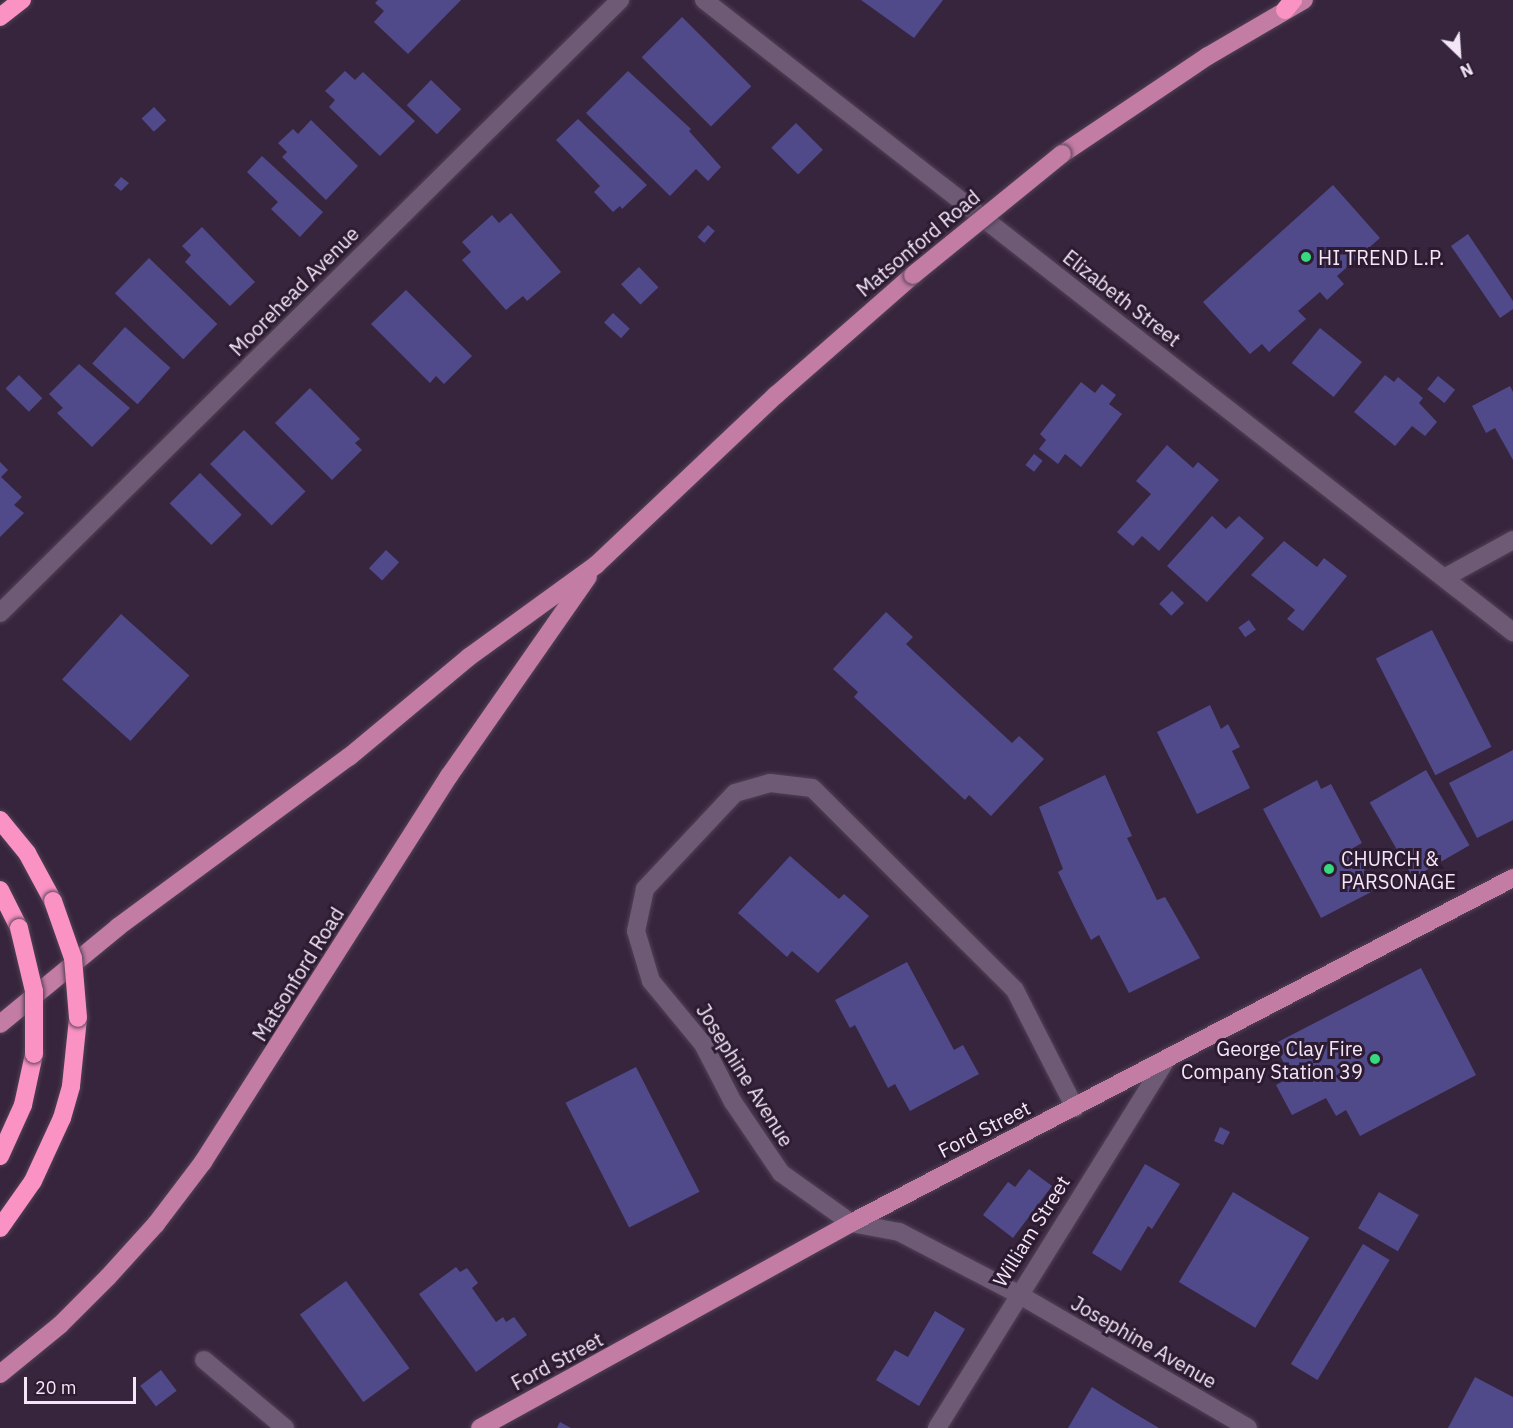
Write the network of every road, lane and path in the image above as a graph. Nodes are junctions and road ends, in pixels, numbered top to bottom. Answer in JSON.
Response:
{"nodes":[{"id":1,"x":22,"y":0,"type":"edge"},
{"id":2,"x":620,"y":0,"type":"edge"},
{"id":3,"x":704,"y":0,"type":"edge"},
{"id":4,"x":1304,"y":0,"type":"edge"},
{"id":5,"x":1289,"y":5,"type":"edge"},
{"id":6,"x":0,"y":17,"type":"edge"},
{"id":7,"x":1513,"y":540,"type":"edge"},
{"id":8,"x":596,"y":565,"type":"junction"},
{"id":9,"x":1444,"y":578,"type":"junction"},
{"id":10,"x":0,"y":613,"type":"edge"},
{"id":11,"x":1513,"y":632,"type":"edge"},
{"id":12,"x":0,"y":820,"type":"edge"},
{"id":13,"x":1513,"y":878,"type":"edge"},
{"id":14,"x":0,"y":890,"type":"edge"},
{"id":15,"x":0,"y":1024,"type":"edge"},
{"id":16,"x":1166,"y":1060,"type":"junction"},
{"id":17,"x":1075,"y":1108,"type":"junction"},
{"id":18,"x":0,"y":1155,"type":"edge"},
{"id":19,"x":851,"y":1222,"type":"junction"},
{"id":20,"x":0,"y":1228,"type":"edge"},
{"id":21,"x":1018,"y":1294,"type":"junction"},
{"id":22,"x":204,"y":1360,"type":"dead end"},
{"id":23,"x":0,"y":1374,"type":"edge"},
{"id":24,"x":285,"y":1428,"type":"edge"},
{"id":25,"x":480,"y":1428,"type":"edge"},
{"id":26,"x":937,"y":1428,"type":"edge"},
{"id":27,"x":1248,"y":1428,"type":"edge"}],
"edges":[{"from":1,"to":6,"type":"highway"},
{"from":2,"to":10,"type":"street","name":"Moorehead Avenue"},
{"from":3,"to":9,"type":"street","name":"Elizabeth Street"},
{"from":4,"to":5,"type":"main road","name":"Matsonford Road"},
{"from":5,"to":8,"type":"main road","name":"Matsonford Road","bridge":true},
{"from":7,"to":9,"type":"street"},
{"from":8,"to":15,"type":"main road","name":"Matsonford Road"},
{"from":8,"to":23,"type":"main road","name":"Matsonford Road"},
{"from":9,"to":11,"type":"street","name":"Elizabeth Street"},
{"from":12,"to":20,"type":"highway","bridge":true},
{"from":13,"to":16,"type":"main road","name":"Ford Street"},
{"from":14,"to":18,"type":"highway","bridge":true},
{"from":16,"to":17,"type":"main road","name":"Ford Street"},
{"from":16,"to":21,"type":"street","name":"William Street"},
{"from":17,"to":19,"type":"main road","name":"Ford Street"},
{"from":17,"to":19,"type":"street","name":"Josephine Avenue"},
{"from":19,"to":21,"type":"street","name":"Josephine Avenue"},
{"from":19,"to":25,"type":"main road","name":"Ford Street"},
{"from":21,"to":26,"type":"street","name":"William Street"},
{"from":21,"to":27,"type":"street","name":"Josephine Avenue"},
{"from":22,"to":24,"type":"street"}]}
